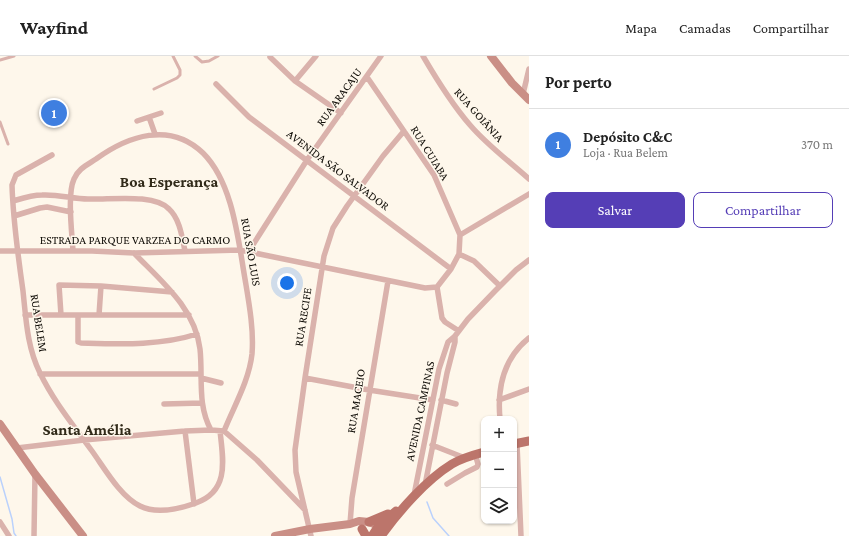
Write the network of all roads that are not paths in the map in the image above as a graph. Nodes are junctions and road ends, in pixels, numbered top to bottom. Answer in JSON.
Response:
{"nodes":[{"id":1,"x":14,"y":56,"type":"edge"},
{"id":2,"x":173,"y":56,"type":"edge"},
{"id":3,"x":195,"y":56,"type":"edge"},
{"id":4,"x":218,"y":56,"type":"edge"},
{"id":5,"x":316,"y":56,"type":"edge"},
{"id":6,"x":381,"y":56,"type":"edge"},
{"id":7,"x":422,"y":56,"type":"edge"},
{"id":8,"x":491,"y":56,"type":"edge"},
{"id":9,"x":270,"y":57,"type":"dead end"},
{"id":10,"x":0,"y":60,"type":"edge"},
{"id":11,"x":529,"y":69,"type":"edge"},
{"id":12,"x":367,"y":77,"type":"junction"},
{"id":13,"x":295,"y":81,"type":"junction"},
{"id":14,"x":216,"y":84,"type":"dead end"},
{"id":15,"x":154,"y":89,"type":"dead end"},
{"id":16,"x":526,"y":97,"type":"edge"},
{"id":17,"x":161,"y":113,"type":"dead end"},
{"id":18,"x":341,"y":113,"type":"junction"},
{"id":19,"x":149,"y":117,"type":"junction"},
{"id":20,"x":0,"y":122,"type":"edge"},
{"id":21,"x":137,"y":122,"type":"dead end"},
{"id":22,"x":404,"y":131,"type":"junction"},
{"id":23,"x":155,"y":134,"type":"junction"},
{"id":24,"x":8,"y":144,"type":"dead end"},
{"id":25,"x":52,"y":155,"type":"dead end"},
{"id":26,"x":307,"y":160,"type":"junction"},
{"id":27,"x":529,"y":179,"type":"edge"},
{"id":28,"x":529,"y":194,"type":"edge"},
{"id":29,"x":355,"y":195,"type":"junction"},
{"id":30,"x":71,"y":198,"type":"junction"},
{"id":31,"x":12,"y":201,"type":"junction"},
{"id":32,"x":71,"y":212,"type":"junction"},
{"id":33,"x":14,"y":216,"type":"junction"},
{"id":34,"x":460,"y":235,"type":"junction"},
{"id":35,"x":240,"y":250,"type":"junction"},
{"id":36,"x":0,"y":251,"type":"edge"},
{"id":37,"x":18,"y":251,"type":"junction"},
{"id":38,"x":73,"y":251,"type":"junction"},
{"id":39,"x":185,"y":251,"type":"junction"},
{"id":40,"x":249,"y":251,"type":"junction"},
{"id":41,"x":134,"y":253,"type":"junction"},
{"id":42,"x":460,"y":254,"type":"junction"},
{"id":43,"x":529,"y":260,"type":"edge"},
{"id":44,"x":323,"y":268,"type":"junction"},
{"id":45,"x":451,"y":269,"type":"junction"},
{"id":46,"x":388,"y":281,"type":"junction"},
{"id":47,"x":101,"y":286,"type":"junction"},
{"id":48,"x":500,"y":286,"type":"junction"},
{"id":49,"x":437,"y":287,"type":"junction"},
{"id":50,"x":172,"y":292,"type":"junction"},
{"id":51,"x":25,"y":315,"type":"junction"},
{"id":52,"x":61,"y":315,"type":"junction"},
{"id":53,"x":78,"y":315,"type":"junction"},
{"id":54,"x":99,"y":315,"type":"junction"},
{"id":55,"x":190,"y":316,"type":"junction"},
{"id":56,"x":197,"y":334,"type":"junction"},
{"id":57,"x":457,"y":334,"type":"junction"},
{"id":58,"x":529,"y":338,"type":"edge"},
{"id":59,"x":40,"y":374,"type":"junction"},
{"id":60,"x":201,"y":376,"type":"junction"},
{"id":61,"x":305,"y":378,"type":"junction"},
{"id":62,"x":221,"y":383,"type":"dead end"},
{"id":63,"x":529,"y":389,"type":"edge"},
{"id":64,"x":369,"y":390,"type":"junction"},
{"id":65,"x":432,"y":400,"type":"junction"},
{"id":66,"x":441,"y":400,"type":"junction"},
{"id":67,"x":499,"y":400,"type":"junction"},
{"id":68,"x":202,"y":403,"type":"junction"},
{"id":69,"x":164,"y":404,"type":"dead end"},
{"id":70,"x":456,"y":404,"type":"dead end"},
{"id":71,"x":500,"y":416,"type":"edge"},
{"id":72,"x":0,"y":424,"type":"edge"},
{"id":73,"x":211,"y":430,"type":"junction"},
{"id":74,"x":186,"y":431,"type":"junction"},
{"id":75,"x":222,"y":431,"type":"junction"},
{"id":76,"x":84,"y":440,"type":"junction"},
{"id":77,"x":529,"y":441,"type":"edge"},
{"id":78,"x":517,"y":444,"type":"edge"},
{"id":79,"x":432,"y":445,"type":"junction"},
{"id":80,"x":17,"y":448,"type":"junction"},
{"id":81,"x":516,"y":452,"type":"edge"},
{"id":82,"x":480,"y":453,"type":"edge"},
{"id":83,"x":465,"y":458,"type":"junction"},
{"id":84,"x":35,"y":474,"type":"junction"},
{"id":85,"x":447,"y":484,"type":"dead end"},
{"id":86,"x":424,"y":486,"type":"junction"},
{"id":87,"x":414,"y":495,"type":"junction"},
{"id":88,"x":194,"y":504,"type":"junction"},
{"id":89,"x":407,"y":504,"type":"junction"},
{"id":90,"x":305,"y":510,"type":"junction"},
{"id":91,"x":394,"y":513,"type":"junction"},
{"id":92,"x":0,"y":522,"type":"edge"},
{"id":93,"x":369,"y":522,"type":"junction"},
{"id":94,"x":350,"y":524,"type":"junction"},
{"id":95,"x":381,"y":531,"type":"edge"},
{"id":96,"x":311,"y":532,"type":"edge"},
{"id":97,"x":364,"y":533,"type":"edge"},
{"id":98,"x":9,"y":536,"type":"edge"},
{"id":99,"x":34,"y":536,"type":"edge"},
{"id":100,"x":84,"y":536,"type":"edge"},
{"id":101,"x":275,"y":536,"type":"edge"},
{"id":102,"x":372,"y":536,"type":"edge"},
{"id":103,"x":521,"y":536,"type":"edge"}],
"edges":[{"from":1,"to":10,"type":"lane"},
{"from":2,"to":15,"type":"lane"},
{"from":3,"to":4,"type":"lane"},
{"from":5,"to":13,"type":"street"},
{"from":6,"to":12,"type":"street","name":"RUA ARACAJU"},
{"from":7,"to":27,"type":"street","name":"RUA GOIÂNIA"},
{"from":8,"to":16,"type":"street"},
{"from":9,"to":13,"type":"street"},
{"from":11,"to":16,"type":"street"},
{"from":12,"to":18,"type":"street","name":"RUA ARACAJU"},
{"from":12,"to":22,"type":"street","name":"RUA CUIABA"},
{"from":13,"to":18,"type":"street"},
{"from":14,"to":26,"type":"street","name":"AVENIDA SÃO SALVADOR"},
{"from":17,"to":19,"type":"street"},
{"from":18,"to":26,"type":"street","name":"RUA ARACAJU"},
{"from":19,"to":21,"type":"street"},
{"from":19,"to":23,"type":"street"},
{"from":20,"to":24,"type":"lane"},
{"from":22,"to":29,"type":"street","name":"RUA RECIFE"},
{"from":22,"to":34,"type":"street","name":"RUA CUIABA"},
{"from":23,"to":30,"type":"street","name":"RUA SÃO LUIS"},
{"from":23,"to":35,"type":"street","name":"RUA SÃO LUIS"},
{"from":25,"to":31,"type":"street","name":"RUA BELEM"},
{"from":26,"to":29,"type":"street","name":"AVENIDA SÃO SALVADOR"},
{"from":26,"to":40,"type":"street","name":"RUA ARACAJU"},
{"from":28,"to":34,"type":"street"},
{"from":29,"to":44,"type":"street","name":"RUA RECIFE"},
{"from":29,"to":45,"type":"street","name":"AVENIDA SÃO SALVADOR"},
{"from":30,"to":31,"type":"street"},
{"from":30,"to":32,"type":"street","name":"RUA SÃO LUIS"},
{"from":30,"to":39,"type":"street"},
{"from":31,"to":33,"type":"street","name":"RUA BELEM"},
{"from":32,"to":33,"type":"street"},
{"from":32,"to":38,"type":"street","name":"RUA SÃO LUIS"},
{"from":33,"to":37,"type":"street","name":"RUA BELEM"},
{"from":34,"to":42,"type":"street","name":"RUA CUIABA"},
{"from":35,"to":39,"type":"street","name":"ESTRADA PARQUE VARZEA DO CARMO"},
{"from":35,"to":40,"type":"street","name":"ESTRADA PARQUE VARZEA DO CARMO"},
{"from":35,"to":75,"type":"street","name":"RUA SÃO LUIS"},
{"from":36,"to":37,"type":"street","name":"ESTRADA PARQUE VARZEA DO CARMO"},
{"from":37,"to":38,"type":"street","name":"ESTRADA PARQUE VARZEA DO CARMO"},
{"from":37,"to":51,"type":"street","name":"RUA BELEM"},
{"from":38,"to":41,"type":"street","name":"ESTRADA PARQUE VARZEA DO CARMO"},
{"from":39,"to":41,"type":"street","name":"ESTRADA PARQUE VARZEA DO CARMO"},
{"from":40,"to":44,"type":"street","name":"ESTRADA PARQUE VARZEA DO CARMO"},
{"from":41,"to":50,"type":"street"},
{"from":42,"to":45,"type":"street"},
{"from":42,"to":48,"type":"street"},
{"from":43,"to":48,"type":"street"},
{"from":44,"to":46,"type":"street","name":"ESTRADA PARQUE VARZEA DO CARMO"},
{"from":44,"to":61,"type":"street","name":"RUA RECIFE"},
{"from":45,"to":49,"type":"street"},
{"from":46,"to":49,"type":"street","name":"ESTRADA PARQUE VARZEA DO CARMO"},
{"from":46,"to":64,"type":"street","name":"RUA MACEIO"},
{"from":47,"to":50,"type":"street"},
{"from":47,"to":52,"type":"street"},
{"from":47,"to":54,"type":"street"},
{"from":48,"to":57,"type":"street","name":"AVENIDA CAMPINAS"},
{"from":49,"to":57,"type":"street"},
{"from":50,"to":55,"type":"street"},
{"from":51,"to":52,"type":"street"},
{"from":51,"to":59,"type":"street","name":"RUA BELEM"},
{"from":52,"to":53,"type":"street"},
{"from":53,"to":54,"type":"street"},
{"from":53,"to":56,"type":"street"},
{"from":54,"to":55,"type":"street"},
{"from":55,"to":56,"type":"street"},
{"from":56,"to":60,"type":"street"},
{"from":57,"to":65,"type":"street","name":"AVENIDA CAMPINAS"},
{"from":57,"to":66,"type":"street","name":"AVENIDA CAMPINAS"},
{"from":58,"to":67,"type":"street"},
{"from":59,"to":60,"type":"street"},
{"from":59,"to":76,"type":"street","name":"RUA BELEM"},
{"from":60,"to":62,"type":"street"},
{"from":60,"to":68,"type":"street"},
{"from":61,"to":64,"type":"street"},
{"from":61,"to":90,"type":"street","name":"RUA RECIFE"},
{"from":63,"to":67,"type":"street"},
{"from":64,"to":65,"type":"street"},
{"from":64,"to":94,"type":"street","name":"RUA MACEIO"},
{"from":65,"to":87,"type":"street","name":"AVENIDA CAMPINAS"},
{"from":66,"to":70,"type":"street"},
{"from":66,"to":79,"type":"street","name":"AVENIDA CAMPINAS"},
{"from":67,"to":71,"type":"street"},
{"from":68,"to":69,"type":"street"},
{"from":68,"to":73,"type":"street"},
{"from":72,"to":80,"type":"street"},
{"from":73,"to":74,"type":"street"},
{"from":73,"to":75,"type":"street"},
{"from":74,"to":76,"type":"street"},
{"from":74,"to":88,"type":"street"},
{"from":75,"to":88,"type":"street","name":"RUA BELEM"},
{"from":75,"to":90,"type":"street"},
{"from":76,"to":80,"type":"street"},
{"from":76,"to":88,"type":"street","name":"RUA BELEM"},
{"from":77,"to":78,"type":"main road"},
{"from":79,"to":83,"type":"street"},
{"from":79,"to":86,"type":"street","name":"AVENIDA CAMPINAS"},
{"from":80,"to":84,"type":"street"},
{"from":81,"to":103,"type":"street"},
{"from":82,"to":83,"type":"main road"},
{"from":82,"to":85,"type":"street"},
{"from":83,"to":86,"type":"main road"},
{"from":84,"to":99,"type":"street"},
{"from":84,"to":100,"type":"street"},
{"from":86,"to":87,"type":"main road"},
{"from":87,"to":89,"type":"main road"},
{"from":89,"to":91,"type":"main road"},
{"from":89,"to":95,"type":"main road"},
{"from":90,"to":96,"type":"street","name":"RUA RECIFE"},
{"from":91,"to":93,"type":"main road"},
{"from":91,"to":95,"type":"main road"},
{"from":92,"to":98,"type":"street"},
{"from":93,"to":94,"type":"street"},
{"from":93,"to":95,"type":"street"},
{"from":94,"to":96,"type":"street"},
{"from":94,"to":97,"type":"street"},
{"from":95,"to":102,"type":"main road"},
{"from":96,"to":101,"type":"street"},
{"from":97,"to":102,"type":"street"}]}
